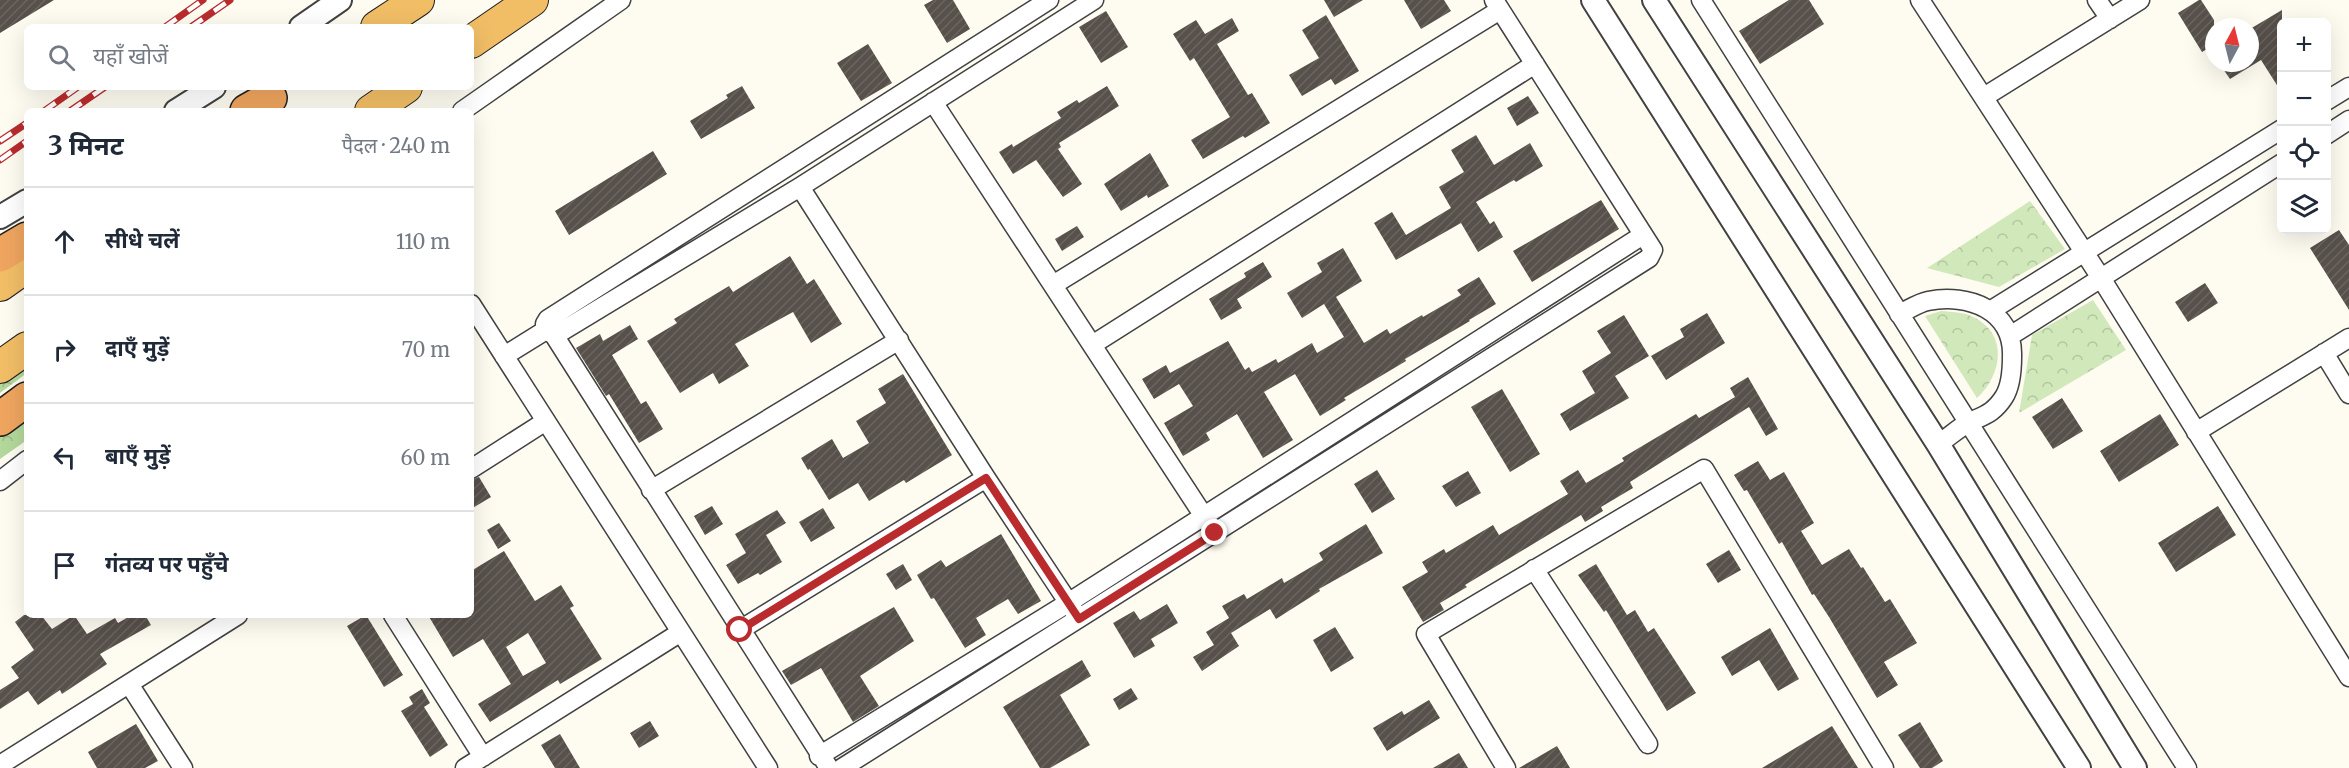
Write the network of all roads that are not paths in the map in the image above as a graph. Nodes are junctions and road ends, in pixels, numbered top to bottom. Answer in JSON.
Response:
{"nodes":[{"id":1,"x":340,"y":0,"type":"edge"},
{"id":2,"x":418,"y":0,"type":"edge"},
{"id":3,"x":532,"y":0,"type":"edge"},
{"id":4,"x":621,"y":0,"type":"edge"},
{"id":5,"x":1048,"y":0,"type":"edge"},
{"id":6,"x":1094,"y":0,"type":"edge"},
{"id":7,"x":1593,"y":0,"type":"edge"},
{"id":8,"x":1654,"y":0,"type":"edge"},
{"id":9,"x":1701,"y":0,"type":"edge"},
{"id":10,"x":1920,"y":0,"type":"edge"},
{"id":11,"x":2097,"y":0,"type":"edge"},
{"id":12,"x":2140,"y":0,"type":"edge"},
{"id":13,"x":1497,"y":5,"type":"edge"},
{"id":14,"x":2109,"y":19,"type":"junction"},
{"id":15,"x":304,"y":24,"type":"edge"},
{"id":16,"x":382,"y":24,"type":"edge"},
{"id":17,"x":474,"y":40,"type":"edge"},
{"id":18,"x":1535,"y":64,"type":"junction"},
{"id":19,"x":2349,"y":87,"type":"edge"},
{"id":20,"x":209,"y":90,"type":"edge"},
{"id":21,"x":402,"y":90,"type":"edge"},
{"id":22,"x":1984,"y":97,"type":"junction"},
{"id":23,"x":2331,"y":98,"type":"edge"},
{"id":24,"x":933,"y":102,"type":"junction"},
{"id":25,"x":181,"y":108,"type":"edge"},
{"id":26,"x":375,"y":108,"type":"edge"},
{"id":27,"x":466,"y":108,"type":"edge"},
{"id":28,"x":2349,"y":120,"type":"edge"},
{"id":29,"x":2277,"y":132,"type":"edge"},
{"id":30,"x":2331,"y":132,"type":"edge"},
{"id":31,"x":2277,"y":166,"type":"edge"},
{"id":32,"x":800,"y":186,"type":"junction"},
{"id":33,"x":24,"y":203,"type":"edge"},
{"id":34,"x":0,"y":217,"type":"edge"},
{"id":35,"x":1643,"y":236,"type":"junction"},
{"id":36,"x":24,"y":241,"type":"edge"},
{"id":37,"x":2083,"y":253,"type":"junction"},
{"id":38,"x":0,"y":255,"type":"edge"},
{"id":39,"x":24,"y":268,"type":"edge"},
{"id":40,"x":2101,"y":278,"type":"junction"},
{"id":41,"x":0,"y":285,"type":"edge"},
{"id":42,"x":1053,"y":285,"type":"junction"},
{"id":43,"x":474,"y":309,"type":"edge"},
{"id":44,"x":1990,"y":311,"type":"junction"},
{"id":45,"x":1899,"y":314,"type":"junction"},
{"id":46,"x":550,"y":333,"type":"junction"},
{"id":47,"x":2010,"y":336,"type":"junction"},
{"id":48,"x":2349,"y":338,"type":"edge"},
{"id":49,"x":899,"y":340,"type":"junction"},
{"id":50,"x":1476,"y":342,"type":"junction"},
{"id":51,"x":1092,"y":345,"type":"junction"},
{"id":52,"x":24,"y":350,"type":"edge"},
{"id":53,"x":2324,"y":353,"type":"junction"},
{"id":54,"x":504,"y":356,"type":"junction"},
{"id":55,"x":1488,"y":360,"type":"junction"},
{"id":56,"x":0,"y":367,"type":"edge"},
{"id":57,"x":2349,"y":394,"type":"edge"},
{"id":58,"x":24,"y":401,"type":"edge"},
{"id":59,"x":0,"y":419,"type":"edge"},
{"id":60,"x":546,"y":422,"type":"junction"},
{"id":61,"x":1968,"y":424,"type":"junction"},
{"id":62,"x":2196,"y":432,"type":"junction"},
{"id":63,"x":1938,"y":444,"type":"junction"},
{"id":64,"x":24,"y":462,"type":"edge"},
{"id":65,"x":474,"y":467,"type":"edge"},
{"id":66,"x":986,"y":478,"type":"junction"},
{"id":67,"x":0,"y":481,"type":"edge"},
{"id":68,"x":651,"y":490,"type":"junction"},
{"id":69,"x":1203,"y":516,"type":"junction"},
{"id":70,"x":1215,"y":533,"type":"junction"},
{"id":71,"x":1534,"y":569,"type":"junction"},
{"id":72,"x":1068,"y":603,"type":"junction"},
{"id":73,"x":233,"y":618,"type":"edge"},
{"id":74,"x":395,"y":618,"type":"edge"},
{"id":75,"x":1079,"y":619,"type":"junction"},
{"id":76,"x":740,"y":630,"type":"junction"},
{"id":77,"x":681,"y":632,"type":"junction"},
{"id":78,"x":2349,"y":677,"type":"edge"},
{"id":79,"x":129,"y":684,"type":"junction"},
{"id":80,"x":1648,"y":744,"type":"dead end"},
{"id":81,"x":483,"y":757,"type":"junction"},
{"id":82,"x":824,"y":762,"type":"edge"},
{"id":83,"x":0,"y":765,"type":"edge"},
{"id":84,"x":183,"y":768,"type":"edge"},
{"id":85,"x":465,"y":768,"type":"edge"},
{"id":86,"x":768,"y":768,"type":"edge"},
{"id":87,"x":842,"y":768,"type":"edge"},
{"id":88,"x":1506,"y":768,"type":"edge"},
{"id":89,"x":1884,"y":768,"type":"edge"},
{"id":90,"x":2079,"y":768,"type":"edge"},
{"id":91,"x":2135,"y":768,"type":"edge"},
{"id":92,"x":2187,"y":768,"type":"edge"}],
"edges":[{"from":1,"to":15,"type":"street"},
{"from":2,"to":16,"type":"highway"},
{"from":3,"to":17,"type":"highway"},
{"from":4,"to":27,"type":"street"},
{"from":5,"to":46,"type":"street"},
{"from":6,"to":24,"type":"street"},
{"from":7,"to":90,"type":"street"},
{"from":8,"to":63,"type":"street"},
{"from":9,"to":45,"type":"street"},
{"from":10,"to":22,"type":"street"},
{"from":11,"to":14,"type":"street"},
{"from":12,"to":14,"type":"street"},
{"from":13,"to":18,"type":"street"},
{"from":13,"to":42,"type":"street"},
{"from":14,"to":22,"type":"street"},
{"from":18,"to":35,"type":"street"},
{"from":18,"to":51,"type":"street"},
{"from":19,"to":23,"type":"street"},
{"from":20,"to":25,"type":"street"},
{"from":21,"to":26,"type":"highway"},
{"from":22,"to":37,"type":"street"},
{"from":24,"to":32,"type":"street"},
{"from":24,"to":42,"type":"street"},
{"from":28,"to":30,"type":"street"},
{"from":29,"to":37,"type":"street"},
{"from":31,"to":40,"type":"street"},
{"from":32,"to":46,"type":"street"},
{"from":32,"to":49,"type":"street"},
{"from":33,"to":34,"type":"street"},
{"from":35,"to":50,"type":"street"},
{"from":35,"to":55,"type":"street"},
{"from":36,"to":38,"type":"highway"},
{"from":37,"to":40,"type":"street"},
{"from":37,"to":44,"type":"street"},
{"from":39,"to":41,"type":"highway"},
{"from":40,"to":47,"type":"street"},
{"from":40,"to":62,"type":"street"},
{"from":42,"to":51,"type":"street"},
{"from":43,"to":54,"type":"street"},
{"from":44,"to":45,"type":"street"},
{"from":44,"to":47,"type":"street"},
{"from":45,"to":61,"type":"street"},
{"from":46,"to":54,"type":"street"},
{"from":46,"to":68,"type":"street"},
{"from":47,"to":61,"type":"street"},
{"from":48,"to":53,"type":"street"},
{"from":49,"to":66,"type":"street"},
{"from":49,"to":68,"type":"street"},
{"from":50,"to":55,"type":"street"},
{"from":50,"to":69,"type":"street"},
{"from":51,"to":69,"type":"street"},
{"from":52,"to":56,"type":"highway"},
{"from":53,"to":57,"type":"street"},
{"from":53,"to":62,"type":"street"},
{"from":54,"to":60,"type":"street"},
{"from":55,"to":70,"type":"street"},
{"from":58,"to":59,"type":"highway"},
{"from":60,"to":65,"type":"street"},
{"from":60,"to":77,"type":"street"},
{"from":61,"to":63,"type":"street"},
{"from":61,"to":92,"type":"street"},
{"from":62,"to":78,"type":"street"},
{"from":63,"to":91,"type":"street"},
{"from":64,"to":67,"type":"street"},
{"from":66,"to":72,"type":"street"},
{"from":66,"to":76,"type":"street"},
{"from":68,"to":76,"type":"street"},
{"from":69,"to":70,"type":"street"},
{"from":69,"to":72,"type":"street"},
{"from":70,"to":75,"type":"street"},
{"from":71,"to":80,"type":"street"},
{"from":71,"to":88,"type":"street"},
{"from":71,"to":89,"type":"street"},
{"from":72,"to":75,"type":"street"},
{"from":72,"to":82,"type":"street"},
{"from":73,"to":79,"type":"street"},
{"from":74,"to":81,"type":"street"},
{"from":75,"to":87,"type":"street"},
{"from":76,"to":82,"type":"street"},
{"from":77,"to":81,"type":"street"},
{"from":77,"to":86,"type":"street"},
{"from":79,"to":83,"type":"street"},
{"from":79,"to":84,"type":"street"},
{"from":81,"to":85,"type":"street"}]}
